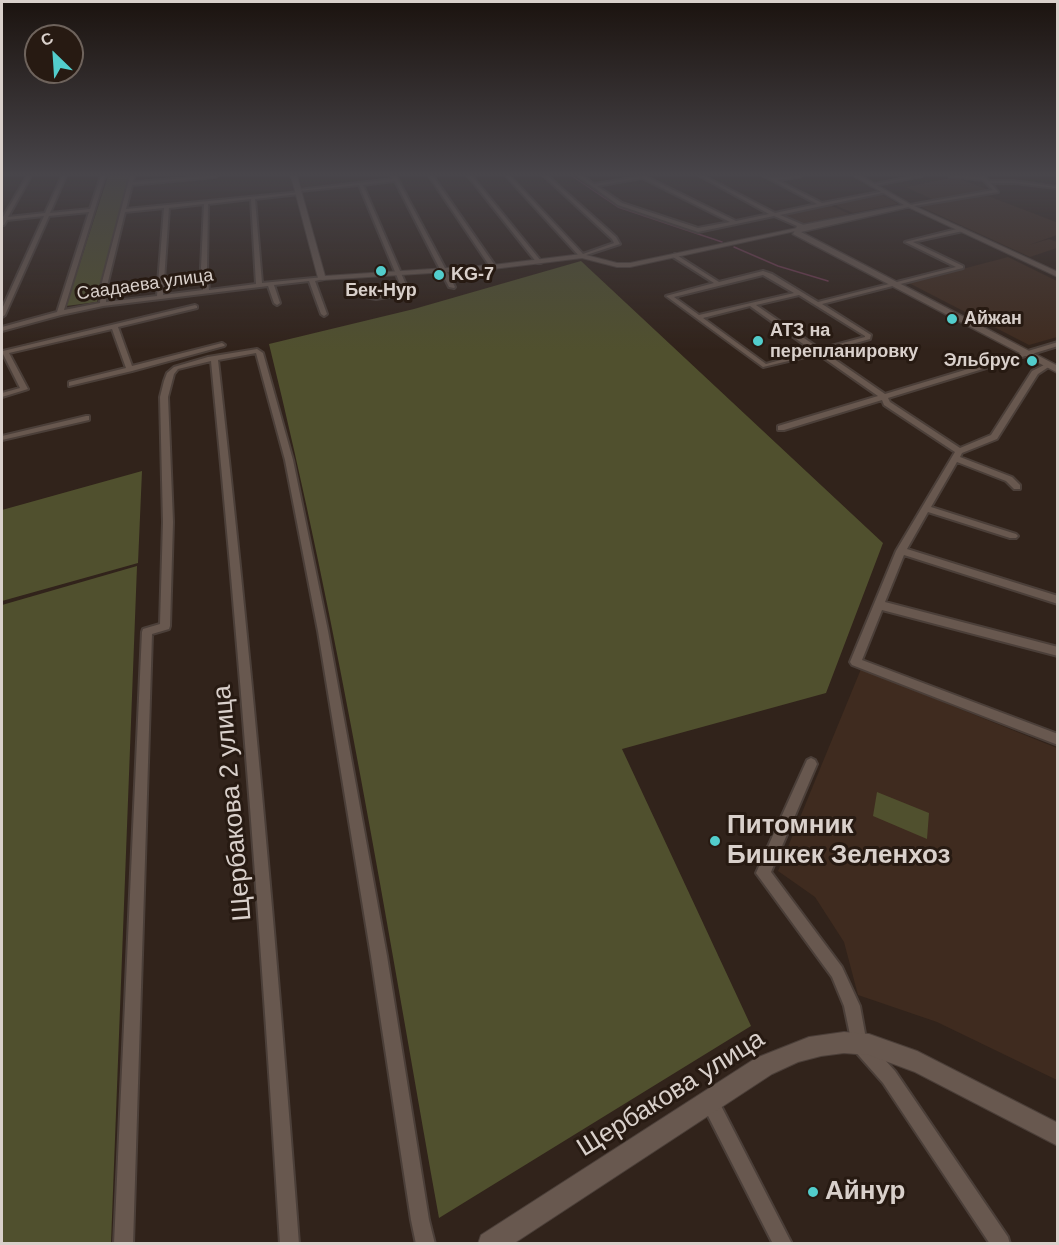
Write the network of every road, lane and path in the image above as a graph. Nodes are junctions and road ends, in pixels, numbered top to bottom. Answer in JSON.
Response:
{"nodes":[{"id":1,"x":37,"y":234,"type":"edge"},
{"id":2,"x":83,"y":234,"type":"edge"},
{"id":3,"x":118,"y":234,"type":"edge"},
{"id":4,"x":165,"y":234,"type":"edge"},
{"id":5,"x":205,"y":234,"type":"edge"},
{"id":6,"x":255,"y":234,"type":"edge"},
{"id":7,"x":310,"y":234,"type":"edge"},
{"id":8,"x":382,"y":234,"type":"edge"},
{"id":9,"x":425,"y":234,"type":"edge"},
{"id":10,"x":470,"y":234,"type":"edge"},
{"id":11,"x":517,"y":234,"type":"edge"},
{"id":12,"x":562,"y":234,"type":"edge"},
{"id":13,"x":609,"y":234,"type":"edge"},
{"id":14,"x":777,"y":234,"type":"edge"},
{"id":15,"x":799,"y":234,"type":"edge"},
{"id":16,"x":943,"y":234,"type":"edge"},
{"id":17,"x":970,"y":234,"type":"edge"},
{"id":18,"x":582,"y":256,"type":"junction"},
{"id":19,"x":675,"y":256,"type":"junction"},
{"id":20,"x":539,"y":262,"type":"junction"},
{"id":21,"x":492,"y":267,"type":"junction"},
{"id":22,"x":444,"y":271,"type":"junction"},
{"id":23,"x":399,"y":274,"type":"junction"},
{"id":24,"x":1058,"y":275,"type":"edge"},
{"id":25,"x":322,"y":278,"type":"junction"},
{"id":26,"x":311,"y":279,"type":"junction"},
{"id":27,"x":270,"y":284,"type":"junction"},
{"id":28,"x":717,"y":284,"type":"junction"},
{"id":29,"x":894,"y":284,"type":"junction"},
{"id":30,"x":259,"y":285,"type":"junction"},
{"id":31,"x":452,"y":287,"type":"dead end"},
{"id":32,"x":206,"y":291,"type":"junction"},
{"id":33,"x":800,"y":293,"type":"junction"},
{"id":34,"x":363,"y":296,"type":"dead end"},
{"id":35,"x":160,"y":297,"type":"junction"},
{"id":36,"x":277,"y":303,"type":"dead end"},
{"id":37,"x":103,"y":304,"type":"junction"},
{"id":38,"x":752,"y":304,"type":"junction"},
{"id":39,"x":817,"y":304,"type":"junction"},
{"id":40,"x":195,"y":307,"type":"dead end"},
{"id":41,"x":60,"y":313,"type":"junction"},
{"id":42,"x":324,"y":314,"type":"dead end"},
{"id":43,"x":2,"y":315,"type":"edge"},
{"id":44,"x":697,"y":317,"type":"junction"},
{"id":45,"x":114,"y":326,"type":"junction"},
{"id":46,"x":2,"y":329,"type":"edge"},
{"id":47,"x":1058,"y":344,"type":"edge"},
{"id":48,"x":222,"y":345,"type":"dead end"},
{"id":49,"x":821,"y":351,"type":"junction"},
{"id":50,"x":1026,"y":353,"type":"junction"},
{"id":51,"x":214,"y":359,"type":"junction"},
{"id":52,"x":1048,"y":365,"type":"junction"},
{"id":53,"x":130,"y":370,"type":"junction"},
{"id":54,"x":1058,"y":370,"type":"edge"},
{"id":55,"x":72,"y":384,"type":"dead end"},
{"id":56,"x":2,"y":395,"type":"edge"},
{"id":57,"x":884,"y":397,"type":"junction"},
{"id":58,"x":86,"y":417,"type":"dead end"},
{"id":59,"x":781,"y":428,"type":"dead end"},
{"id":60,"x":2,"y":438,"type":"edge"},
{"id":61,"x":957,"y":454,"type":"junction"},
{"id":62,"x":1017,"y":487,"type":"dead end"},
{"id":63,"x":926,"y":508,"type":"junction"},
{"id":64,"x":1013,"y":536,"type":"dead end"},
{"id":65,"x":901,"y":551,"type":"junction"},
{"id":66,"x":1058,"y":600,"type":"edge"},
{"id":67,"x":880,"y":605,"type":"junction"},
{"id":68,"x":1058,"y":652,"type":"edge"},
{"id":69,"x":1058,"y":740,"type":"edge"},
{"id":70,"x":811,"y":764,"type":"dead end"},
{"id":71,"x":859,"y":1043,"type":"junction"},
{"id":72,"x":709,"y":1100,"type":"junction"},
{"id":73,"x":1058,"y":1135,"type":"edge"},
{"id":74,"x":491,"y":1243,"type":"edge"},
{"id":75,"x":123,"y":1244,"type":"edge"},
{"id":76,"x":290,"y":1244,"type":"edge"},
{"id":77,"x":426,"y":1244,"type":"edge"},
{"id":78,"x":783,"y":1244,"type":"edge"},
{"id":79,"x":1001,"y":1244,"type":"edge"}],
"edges":[{"from":1,"to":43,"type":"street"},
{"from":2,"to":41,"type":"street"},
{"from":3,"to":37,"type":"street"},
{"from":4,"to":35,"type":"street"},
{"from":5,"to":32,"type":"street"},
{"from":6,"to":30,"type":"street"},
{"from":7,"to":25,"type":"street"},
{"from":8,"to":23,"type":"street"},
{"from":9,"to":22,"type":"street"},
{"from":10,"to":21,"type":"street"},
{"from":11,"to":20,"type":"street"},
{"from":12,"to":18,"type":"street"},
{"from":13,"to":18,"type":"street"},
{"from":14,"to":19,"type":"street","name":"Саадаева улица"},
{"from":15,"to":29,"type":"main road"},
{"from":16,"to":29,"type":"street"},
{"from":17,"to":24,"type":"street"},
{"from":18,"to":19,"type":"street","name":"Саадаева улица"},
{"from":18,"to":20,"type":"street","name":"Саадаева улица"},
{"from":19,"to":28,"type":"street"},
{"from":20,"to":21,"type":"street","name":"Саадаева улица"},
{"from":21,"to":22,"type":"street","name":"Саадаева улица"},
{"from":22,"to":23,"type":"street","name":"Саадаева улица"},
{"from":22,"to":31,"type":"street"},
{"from":23,"to":25,"type":"street","name":"Саадаева улица"},
{"from":23,"to":34,"type":"street"},
{"from":25,"to":26,"type":"street","name":"Саадаева улица"},
{"from":26,"to":27,"type":"street","name":"Саадаева улица"},
{"from":26,"to":42,"type":"street"},
{"from":27,"to":30,"type":"street","name":"Саадаева улица"},
{"from":27,"to":36,"type":"street"},
{"from":28,"to":33,"type":"street"},
{"from":28,"to":44,"type":"street"},
{"from":29,"to":39,"type":"street"},
{"from":29,"to":50,"type":"main road"},
{"from":30,"to":32,"type":"street","name":"Саадаева улица"},
{"from":32,"to":35,"type":"street","name":"Саадаева улица"},
{"from":33,"to":38,"type":"street"},
{"from":33,"to":39,"type":"street"},
{"from":35,"to":37,"type":"street","name":"Саадаева улица"},
{"from":37,"to":41,"type":"street","name":"Саадаева улица"},
{"from":38,"to":44,"type":"street"},
{"from":38,"to":49,"type":"street"},
{"from":39,"to":49,"type":"street"},
{"from":40,"to":45,"type":"street","name":"Саадаева улица"},
{"from":41,"to":46,"type":"street","name":"Саадаева улица"},
{"from":44,"to":49,"type":"street"},
{"from":45,"to":53,"type":"street"},
{"from":45,"to":56,"type":"street","name":"Саадаева улица"},
{"from":47,"to":50,"type":"street"},
{"from":48,"to":53,"type":"street"},
{"from":49,"to":57,"type":"street"},
{"from":50,"to":52,"type":"main road"},
{"from":50,"to":57,"type":"street"},
{"from":51,"to":75,"type":"street"},
{"from":51,"to":76,"type":"street","name":"Щербакова 2 улица"},
{"from":51,"to":77,"type":"street"},
{"from":52,"to":54,"type":"main road"},
{"from":52,"to":61,"type":"street"},
{"from":53,"to":55,"type":"street"},
{"from":57,"to":59,"type":"street"},
{"from":57,"to":61,"type":"street"},
{"from":58,"to":60,"type":"street"},
{"from":61,"to":62,"type":"street"},
{"from":61,"to":63,"type":"street"},
{"from":63,"to":64,"type":"street"},
{"from":63,"to":65,"type":"street"},
{"from":65,"to":66,"type":"street"},
{"from":65,"to":67,"type":"street"},
{"from":67,"to":68,"type":"street"},
{"from":67,"to":69,"type":"street"},
{"from":70,"to":71,"type":"street"},
{"from":71,"to":72,"type":"street","name":"Щербакова улица"},
{"from":71,"to":73,"type":"street","name":"Щербакова улица"},
{"from":71,"to":79,"type":"street"},
{"from":72,"to":74,"type":"street","name":"Щербакова улица"},
{"from":72,"to":78,"type":"street"}]}
